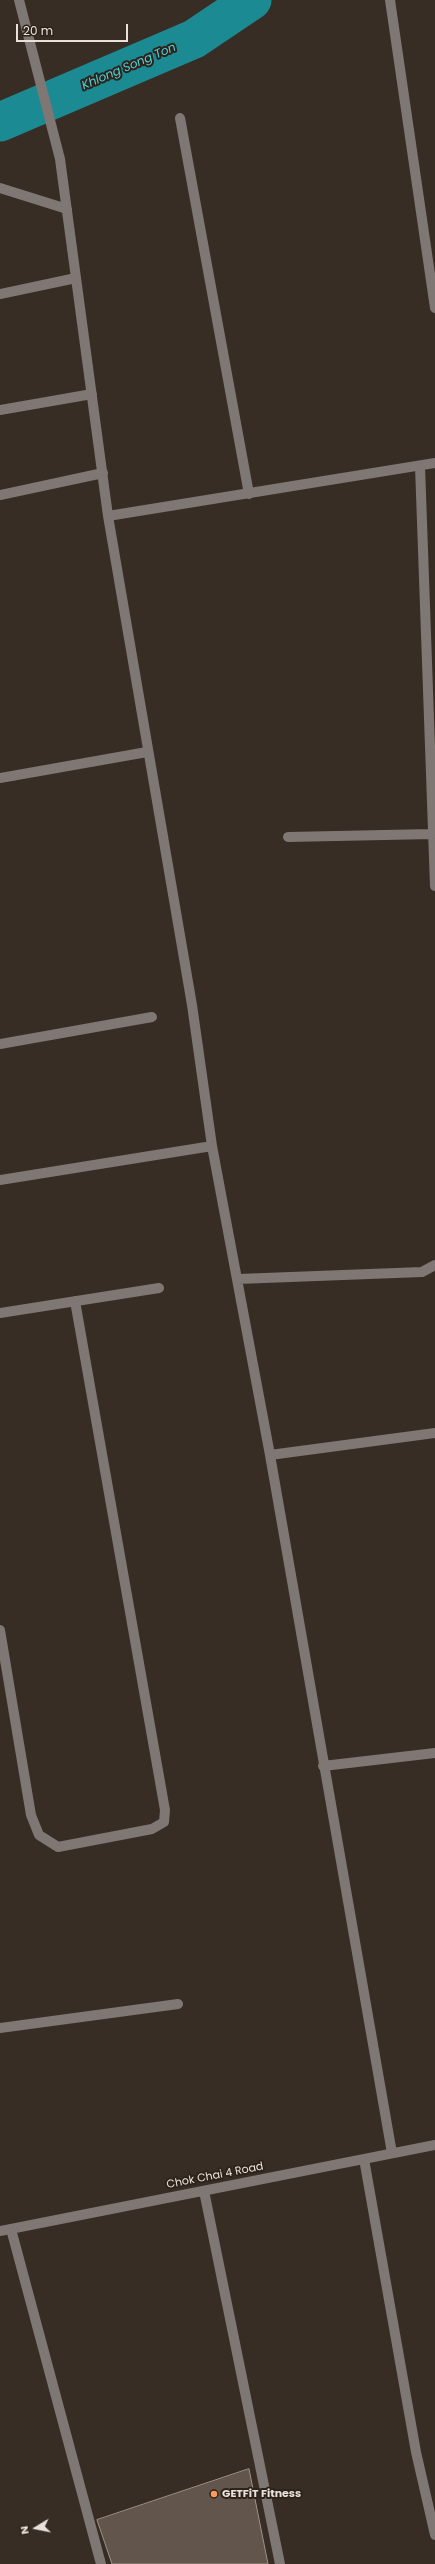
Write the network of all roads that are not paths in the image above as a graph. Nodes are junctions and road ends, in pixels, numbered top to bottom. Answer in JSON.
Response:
{"nodes":[{"id":1,"x":19,"y":0,"type":"edge"},
{"id":2,"x":390,"y":0,"type":"edge"},
{"id":3,"x":180,"y":118,"type":"dead end"},
{"id":4,"x":0,"y":188,"type":"edge"},
{"id":5,"x":67,"y":209,"type":"junction"},
{"id":6,"x":76,"y":278,"type":"junction"},
{"id":7,"x":0,"y":294,"type":"edge"},
{"id":8,"x":435,"y":308,"type":"edge"},
{"id":9,"x":92,"y":394,"type":"junction"},
{"id":10,"x":0,"y":410,"type":"edge"},
{"id":11,"x":435,"y":463,"type":"edge"},
{"id":12,"x":420,"y":466,"type":"junction"},
{"id":13,"x":102,"y":473,"type":"junction"},
{"id":14,"x":0,"y":494,"type":"edge"},
{"id":15,"x":249,"y":494,"type":"junction"},
{"id":16,"x":108,"y":516,"type":"junction"},
{"id":17,"x":147,"y":752,"type":"junction"},
{"id":18,"x":0,"y":778,"type":"edge"},
{"id":19,"x":432,"y":834,"type":"junction"},
{"id":20,"x":288,"y":837,"type":"dead end"},
{"id":21,"x":435,"y":886,"type":"edge"},
{"id":22,"x":152,"y":1017,"type":"dead end"},
{"id":23,"x":0,"y":1044,"type":"edge"},
{"id":24,"x":212,"y":1146,"type":"junction"},
{"id":25,"x":0,"y":1180,"type":"edge"},
{"id":26,"x":435,"y":1265,"type":"edge"},
{"id":27,"x":238,"y":1279,"type":"junction"},
{"id":28,"x":159,"y":1288,"type":"dead end"},
{"id":29,"x":75,"y":1301,"type":"junction"},
{"id":30,"x":0,"y":1314,"type":"edge"},
{"id":31,"x":435,"y":1433,"type":"edge"},
{"id":32,"x":270,"y":1455,"type":"junction"},
{"id":33,"x":0,"y":1630,"type":"edge"},
{"id":34,"x":435,"y":1753,"type":"edge"},
{"id":35,"x":324,"y":1766,"type":"junction"},
{"id":36,"x":178,"y":2004,"type":"dead end"},
{"id":37,"x":0,"y":2028,"type":"edge"},
{"id":38,"x":435,"y":2145,"type":"edge"},
{"id":39,"x":392,"y":2154,"type":"junction"},
{"id":40,"x":364,"y":2159,"type":"junction"},
{"id":41,"x":204,"y":2191,"type":"junction"},
{"id":42,"x":11,"y":2229,"type":"junction"},
{"id":43,"x":0,"y":2231,"type":"edge"},
{"id":44,"x":435,"y":2535,"type":"edge"},
{"id":45,"x":101,"y":2564,"type":"edge"},
{"id":46,"x":280,"y":2564,"type":"edge"}],
"edges":[{"from":1,"to":5,"type":"street"},
{"from":2,"to":8,"type":"street"},
{"from":3,"to":15,"type":"street"},
{"from":4,"to":5,"type":"street"},
{"from":5,"to":6,"type":"street"},
{"from":6,"to":7,"type":"street"},
{"from":6,"to":9,"type":"street"},
{"from":9,"to":10,"type":"street"},
{"from":9,"to":13,"type":"street"},
{"from":11,"to":12,"type":"street"},
{"from":12,"to":15,"type":"street"},
{"from":12,"to":19,"type":"street"},
{"from":13,"to":14,"type":"street"},
{"from":13,"to":16,"type":"street"},
{"from":15,"to":16,"type":"street"},
{"from":16,"to":17,"type":"street"},
{"from":17,"to":18,"type":"street"},
{"from":17,"to":24,"type":"street"},
{"from":19,"to":20,"type":"street"},
{"from":19,"to":21,"type":"street"},
{"from":22,"to":23,"type":"street"},
{"from":24,"to":25,"type":"street"},
{"from":24,"to":27,"type":"street"},
{"from":26,"to":27,"type":"street"},
{"from":27,"to":32,"type":"street"},
{"from":28,"to":29,"type":"street"},
{"from":29,"to":30,"type":"street"},
{"from":29,"to":33,"type":"street"},
{"from":31,"to":32,"type":"street"},
{"from":32,"to":35,"type":"street"},
{"from":34,"to":35,"type":"street"},
{"from":35,"to":39,"type":"street"},
{"from":36,"to":37,"type":"street"},
{"from":38,"to":39,"type":"street","name":"Chok Chai 4 Road"},
{"from":39,"to":40,"type":"street","name":"Chok Chai 4 Road"},
{"from":40,"to":41,"type":"street","name":"Chok Chai 4 Road"},
{"from":40,"to":44,"type":"street"},
{"from":41,"to":42,"type":"street","name":"Chok Chai 4 Road"},
{"from":41,"to":46,"type":"street"},
{"from":42,"to":43,"type":"street","name":"Chok Chai 4 Road"},
{"from":42,"to":45,"type":"street"}]}
